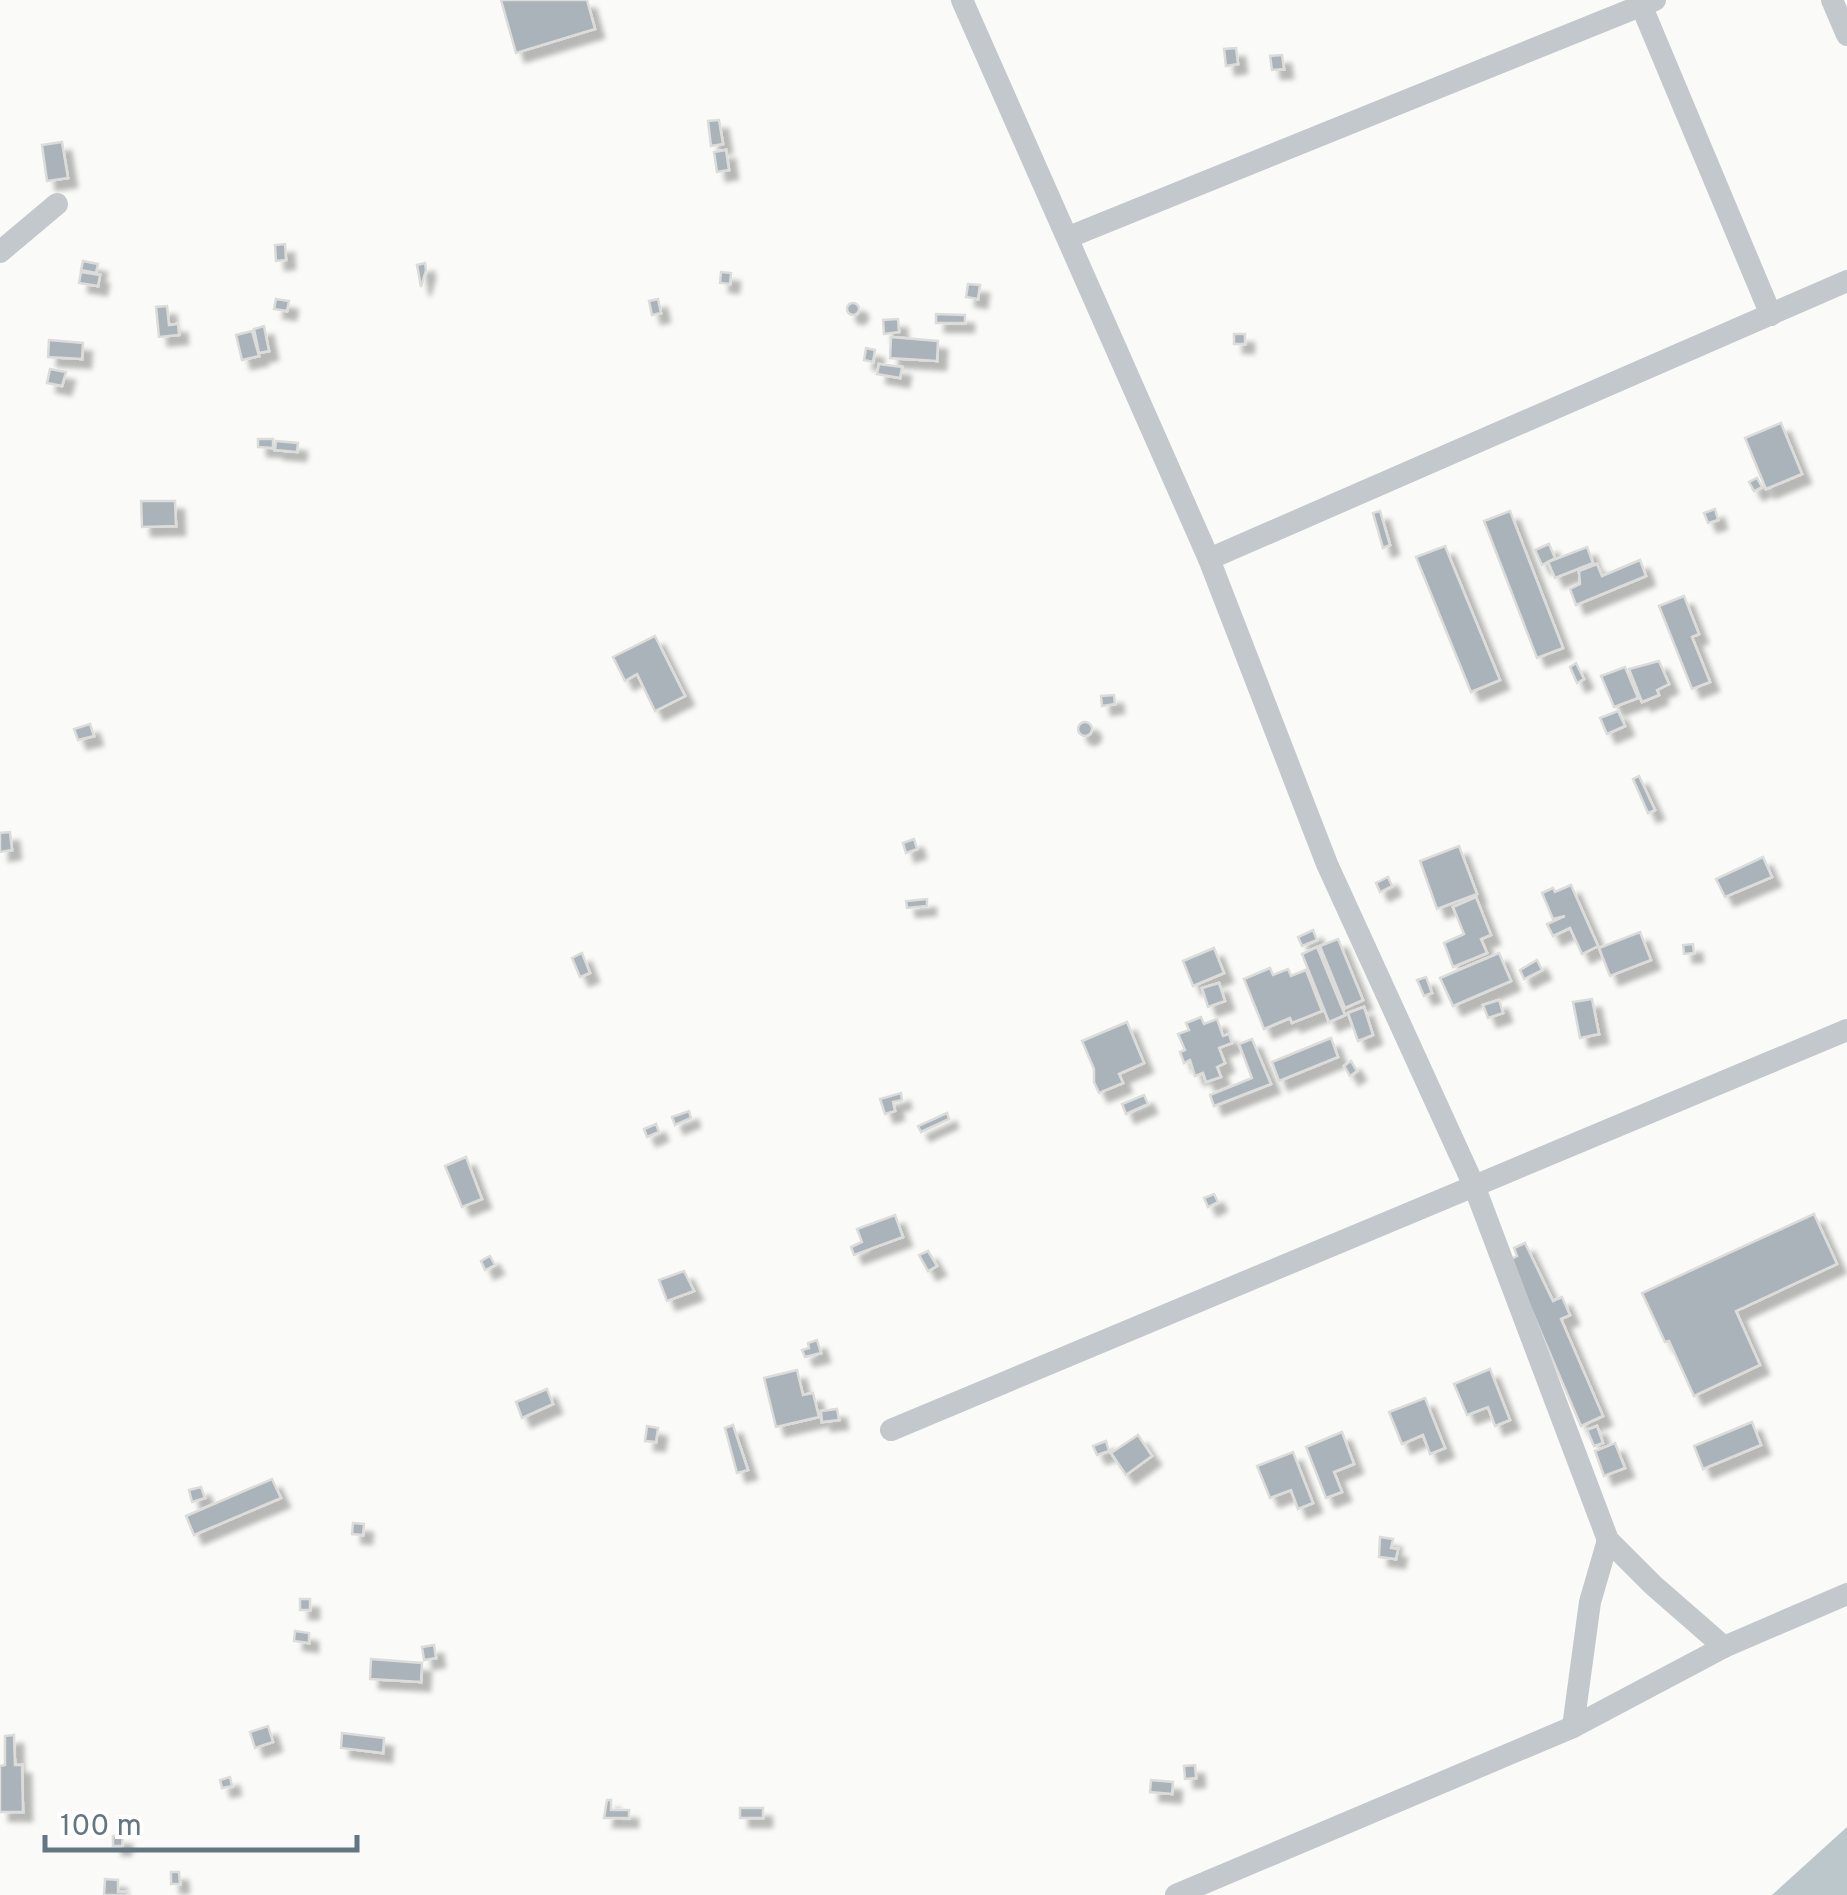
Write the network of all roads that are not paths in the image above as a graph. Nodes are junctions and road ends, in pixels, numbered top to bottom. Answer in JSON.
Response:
{"nodes":[{"id":1,"x":962,"y":0,"type":"edge"},
{"id":2,"x":1832,"y":0,"type":"edge"},
{"id":3,"x":1645,"y":2,"type":"edge"},
{"id":4,"x":1847,"y":35,"type":"edge"},
{"id":5,"x":57,"y":204,"type":"dead end"},
{"id":6,"x":1069,"y":237,"type":"junction"},
{"id":7,"x":0,"y":252,"type":"edge"},
{"id":8,"x":1847,"y":281,"type":"edge"},
{"id":9,"x":1771,"y":315,"type":"junction"},
{"id":10,"x":1209,"y":559,"type":"junction"},
{"id":11,"x":1847,"y":1030,"type":"edge"},
{"id":12,"x":1475,"y":1188,"type":"junction"},
{"id":13,"x":890,"y":1430,"type":"dead end"},
{"id":14,"x":1608,"y":1540,"type":"junction"},
{"id":15,"x":1847,"y":1594,"type":"edge"},
{"id":16,"x":1724,"y":1646,"type":"junction"},
{"id":17,"x":1572,"y":1727,"type":"junction"},
{"id":18,"x":1176,"y":1895,"type":"edge"}],
"edges":[{"from":1,"to":6,"type":"street"},
{"from":2,"to":4,"type":"street"},
{"from":3,"to":6,"type":"street"},
{"from":3,"to":9,"type":"street"},
{"from":5,"to":7,"type":"street"},
{"from":6,"to":10,"type":"street"},
{"from":8,"to":9,"type":"street"},
{"from":9,"to":10,"type":"street"},
{"from":10,"to":12,"type":"street"},
{"from":11,"to":12,"type":"street"},
{"from":12,"to":13,"type":"street"},
{"from":12,"to":14,"type":"street"},
{"from":14,"to":16,"type":"street"},
{"from":14,"to":17,"type":"street"},
{"from":15,"to":16,"type":"street"},
{"from":16,"to":17,"type":"street"},
{"from":17,"to":18,"type":"street"}]}
